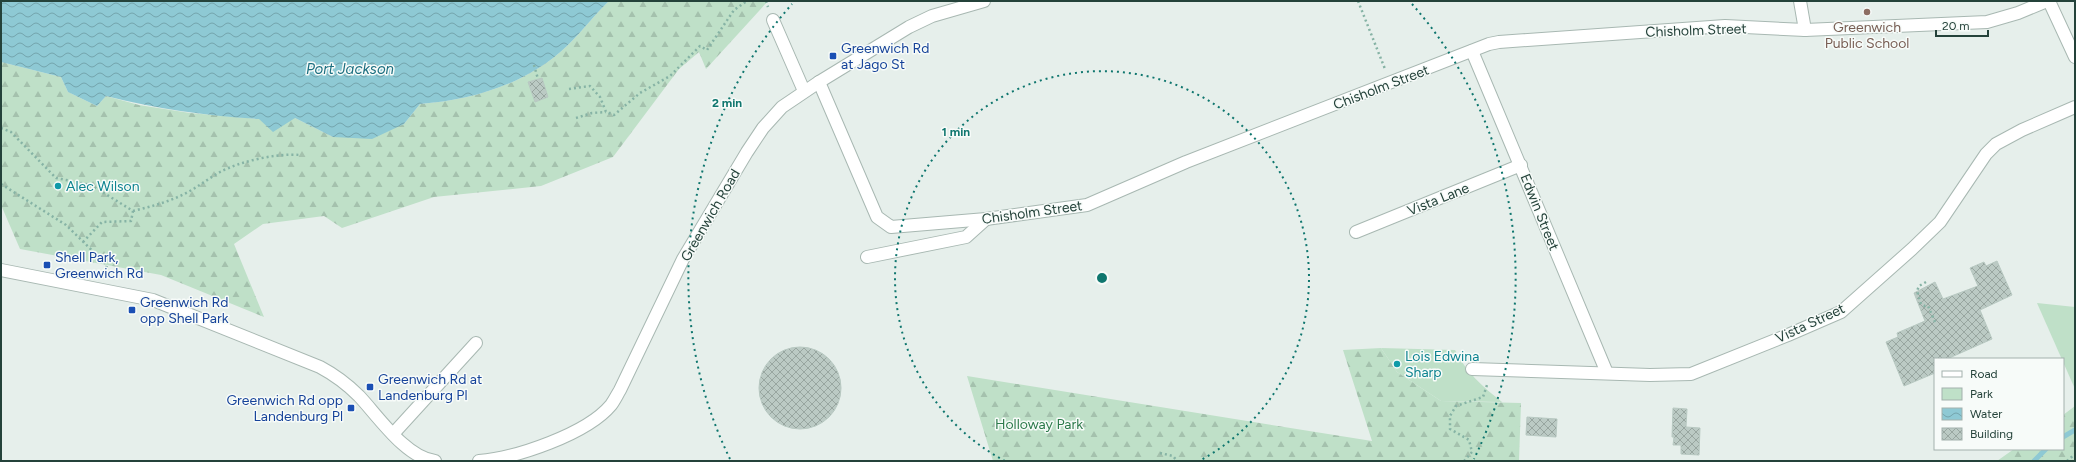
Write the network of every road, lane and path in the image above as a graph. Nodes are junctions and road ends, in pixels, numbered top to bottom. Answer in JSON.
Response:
{"nodes":[{"id":1,"x":747,"y":1,"type":"edge"},
{"id":2,"x":984,"y":1,"type":"edge"},
{"id":3,"x":1358,"y":1,"type":"edge"},
{"id":4,"x":1800,"y":1,"type":"edge"},
{"id":5,"x":2048,"y":1,"type":"edge"},
{"id":6,"x":947,"y":6,"type":"edge"},
{"id":7,"x":773,"y":20,"type":"dead end"},
{"id":8,"x":1805,"y":30,"type":"junction"},
{"id":9,"x":1472,"y":51,"type":"junction"},
{"id":10,"x":2075,"y":57,"type":"edge"},
{"id":11,"x":534,"y":65,"type":"dead end"},
{"id":12,"x":538,"y":79,"type":"dead end"},
{"id":13,"x":819,"y":82,"type":"junction"},
{"id":14,"x":1390,"y":83,"type":"junction"},
{"id":15,"x":569,"y":89,"type":"dead end"},
{"id":16,"x":804,"y":91,"type":"junction"},
{"id":17,"x":2075,"y":108,"type":"edge"},
{"id":18,"x":606,"y":112,"type":"junction"},
{"id":19,"x":576,"y":118,"type":"dead end"},
{"id":20,"x":1,"y":128,"type":"edge"},
{"id":21,"x":300,"y":154,"type":"dead end"},
{"id":22,"x":1521,"y":165,"type":"junction"},
{"id":23,"x":1,"y":184,"type":"edge"},
{"id":24,"x":133,"y":211,"type":"junction"},
{"id":25,"x":986,"y":219,"type":"junction"},
{"id":26,"x":1356,"y":232,"type":"dead end"},
{"id":27,"x":83,"y":242,"type":"junction"},
{"id":28,"x":867,"y":257,"type":"dead end"},
{"id":29,"x":1,"y":270,"type":"edge"},
{"id":30,"x":105,"y":272,"type":"dead end"},
{"id":31,"x":1926,"y":282,"type":"dead end"},
{"id":32,"x":1935,"y":322,"type":"dead end"},
{"id":33,"x":476,"y":343,"type":"dead end"},
{"id":34,"x":1472,"y":369,"type":"joint"},
{"id":35,"x":1607,"y":373,"type":"junction"},
{"id":36,"x":393,"y":434,"type":"junction"},
{"id":37,"x":1160,"y":453,"type":"dead end"},
{"id":38,"x":2075,"y":454,"type":"edge"},
{"id":39,"x":435,"y":461,"type":"edge"},
{"id":40,"x":479,"y":461,"type":"edge"},
{"id":41,"x":1177,"y":461,"type":"edge"},
{"id":42,"x":1464,"y":461,"type":"edge"},
{"id":43,"x":2067,"y":461,"type":"edge"}],
"edges":[{"from":1,"to":18,"type":"path"},
{"from":2,"to":6,"type":"street","name":"Greenwich Road"},
{"from":3,"to":14,"type":"path"},
{"from":4,"to":8,"type":"street"},
{"from":5,"to":8,"type":"street","name":"Chisholm Street"},
{"from":5,"to":10,"type":"street"},
{"from":6,"to":13,"type":"street","name":"Greenwich Road"},
{"from":7,"to":16,"type":"street"},
{"from":8,"to":9,"type":"street","name":"Chisholm Street"},
{"from":9,"to":14,"type":"street","name":"Chisholm Street"},
{"from":9,"to":22,"type":"street","name":"Edwin Street"},
{"from":11,"to":12,"type":"path"},
{"from":13,"to":16,"type":"street","name":"Greenwich Road"},
{"from":13,"to":25,"type":"street","name":"Chisholm Street"},
{"from":14,"to":25,"type":"street","name":"Chisholm Street"},
{"from":15,"to":18,"type":"path"},
{"from":16,"to":40,"type":"street","name":"Greenwich Road"},
{"from":17,"to":35,"type":"street","name":"Vista Street"},
{"from":18,"to":19,"type":"path"},
{"from":20,"to":24,"type":"path"},
{"from":21,"to":24,"type":"path"},
{"from":22,"to":26,"type":"street","name":"Vista Lane"},
{"from":22,"to":35,"type":"street","name":"Edwin Street"},
{"from":23,"to":27,"type":"path"},
{"from":24,"to":27,"type":"path"},
{"from":25,"to":28,"type":"street"},
{"from":27,"to":30,"type":"path"},
{"from":29,"to":36,"type":"street"},
{"from":31,"to":32,"type":"path"},
{"from":33,"to":36,"type":"street"},
{"from":34,"to":35,"type":"street","name":"Vista Street"},
{"from":34,"to":42,"type":"path"},
{"from":36,"to":39,"type":"street"},
{"from":37,"to":41,"type":"path"},
{"from":38,"to":43,"type":"path"}]}
